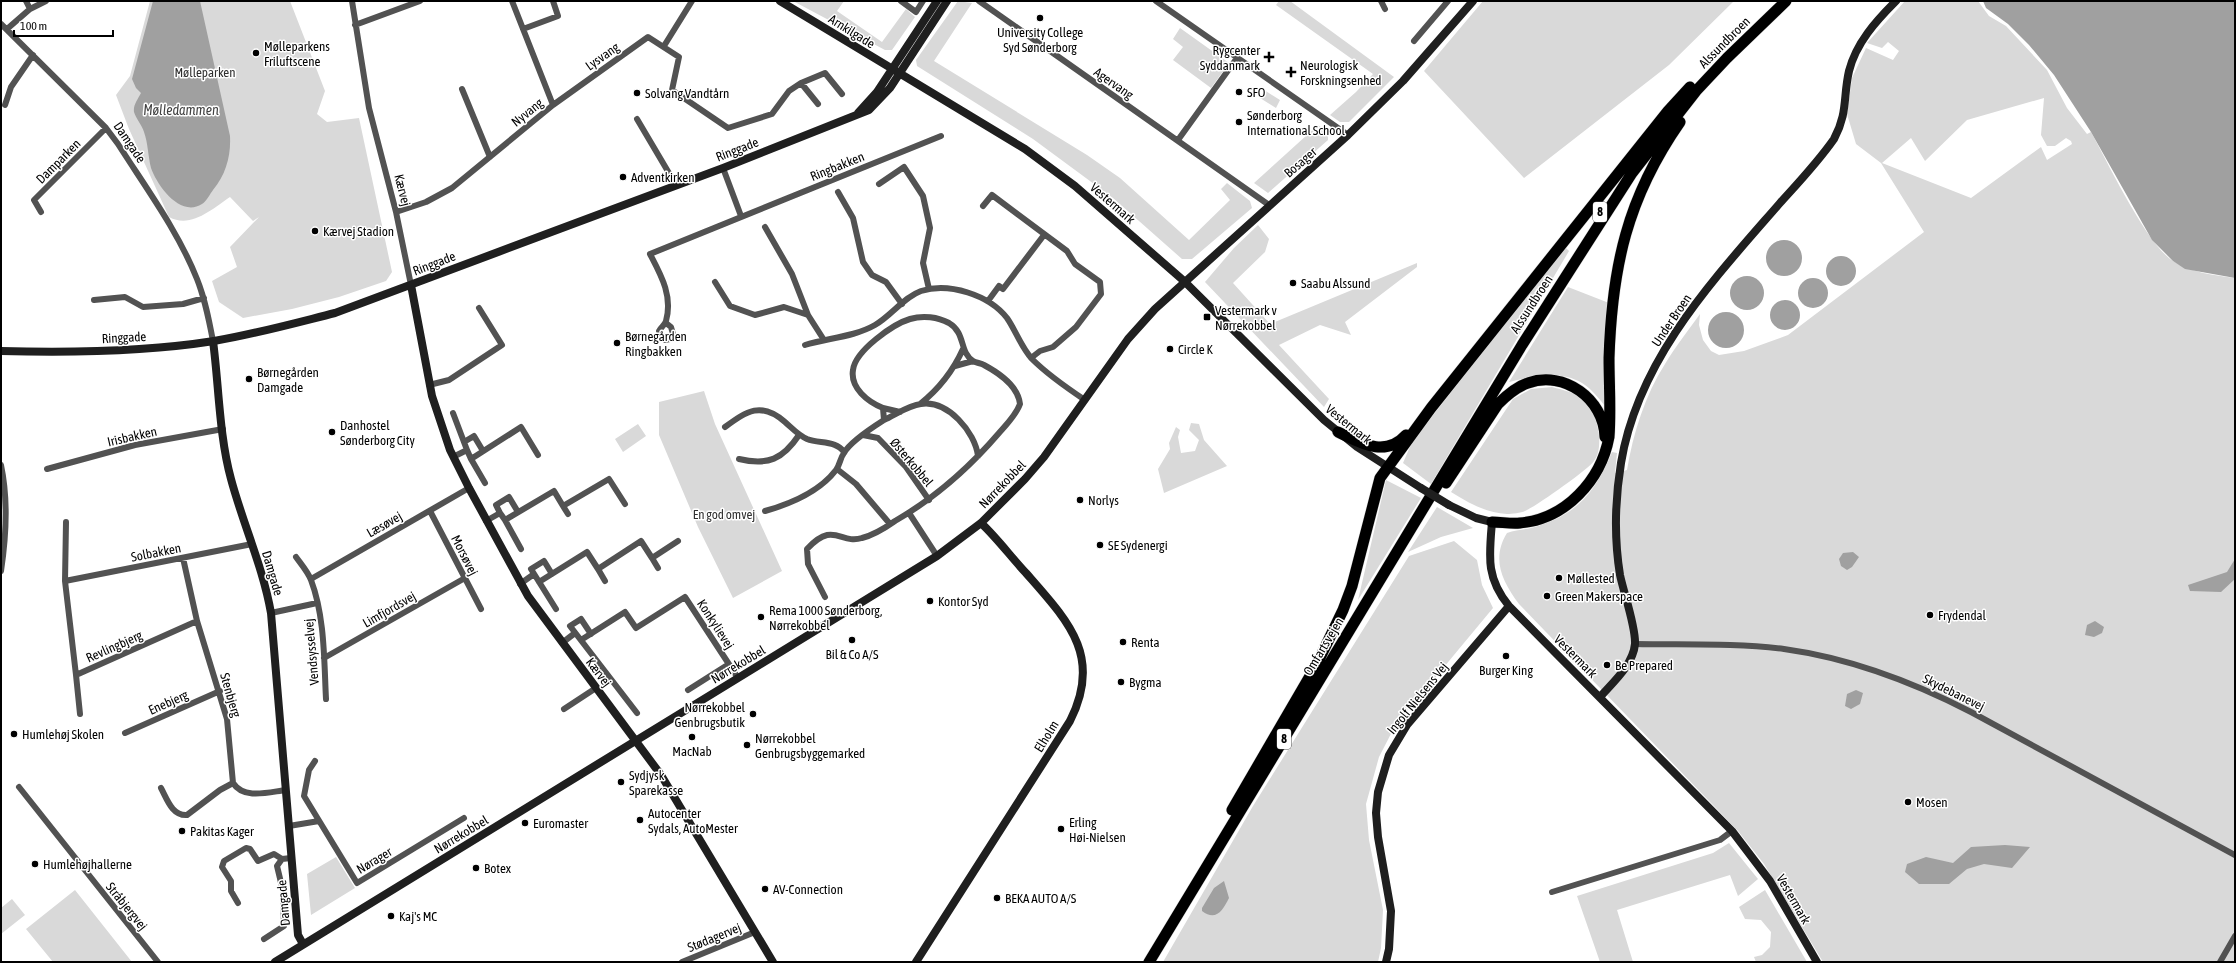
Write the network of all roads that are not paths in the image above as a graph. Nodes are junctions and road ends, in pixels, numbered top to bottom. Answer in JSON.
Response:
{"nodes":[{"id":1,"x":26,"y":1,"type":"edge"},
{"id":2,"x":46,"y":1,"type":"edge"},
{"id":3,"x":352,"y":1,"type":"edge"},
{"id":4,"x":420,"y":1,"type":"edge"},
{"id":5,"x":512,"y":1,"type":"edge"},
{"id":6,"x":553,"y":1,"type":"edge"},
{"id":7,"x":692,"y":1,"type":"edge"},
{"id":8,"x":780,"y":1,"type":"edge"},
{"id":9,"x":901,"y":1,"type":"edge"},
{"id":10,"x":923,"y":1,"type":"edge"},
{"id":11,"x":937,"y":1,"type":"edge"},
{"id":12,"x":947,"y":1,"type":"edge"},
{"id":13,"x":979,"y":1,"type":"edge"},
{"id":14,"x":1156,"y":1,"type":"edge"},
{"id":15,"x":1381,"y":1,"type":"edge"},
{"id":16,"x":1448,"y":1,"type":"edge"},
{"id":17,"x":1473,"y":1,"type":"edge"},
{"id":18,"x":1776,"y":1,"type":"edge"},
{"id":19,"x":1786,"y":1,"type":"edge"},
{"id":20,"x":1896,"y":1,"type":"edge"},
{"id":21,"x":1385,"y":8,"type":"dead end"},
{"id":22,"x":30,"y":9,"type":"junction"},
{"id":23,"x":1765,"y":21,"type":"junction"},
{"id":24,"x":1,"y":24,"type":"edge"},
{"id":25,"x":355,"y":25,"type":"junction"},
{"id":26,"x":7,"y":29,"type":"junction"},
{"id":27,"x":523,"y":29,"type":"junction"},
{"id":28,"x":1414,"y":41,"type":"dead end"},
{"id":29,"x":664,"y":46,"type":"junction"},
{"id":30,"x":33,"y":55,"type":"junction"},
{"id":31,"x":1237,"y":58,"type":"junction"},
{"id":32,"x":891,"y":69,"type":"junction"},
{"id":33,"x":898,"y":74,"type":"junction"},
{"id":34,"x":801,"y":83,"type":"junction"},
{"id":35,"x":1690,"y":87,"type":"junction"},
{"id":36,"x":462,"y":89,"type":"dead end"},
{"id":37,"x":842,"y":94,"type":"dead end"},
{"id":38,"x":818,"y":104,"type":"dead end"},
{"id":39,"x":5,"y":105,"type":"dead end"},
{"id":40,"x":553,"y":105,"type":"junction"},
{"id":41,"x":856,"y":114,"type":"junction"},
{"id":42,"x":637,"y":119,"type":"dead end"},
{"id":43,"x":106,"y":128,"type":"junction"},
{"id":44,"x":1348,"y":135,"type":"junction"},
{"id":45,"x":941,"y":136,"type":"dead end"},
{"id":46,"x":1178,"y":140,"type":"junction"},
{"id":47,"x":490,"y":157,"type":"junction"},
{"id":48,"x":722,"y":168,"type":"junction"},
{"id":49,"x":879,"y":184,"type":"dead end"},
{"id":50,"x":676,"y":185,"type":"junction"},
{"id":51,"x":838,"y":192,"type":"dead end"},
{"id":52,"x":1269,"y":205,"type":"junction"},
{"id":53,"x":983,"y":206,"type":"dead end"},
{"id":54,"x":41,"y":212,"type":"dead end"},
{"id":55,"x":396,"y":212,"type":"junction"},
{"id":56,"x":741,"y":216,"type":"junction"},
{"id":57,"x":765,"y":227,"type":"dead end"},
{"id":58,"x":1044,"y":235,"type":"junction"},
{"id":59,"x":715,"y":282,"type":"dead end"},
{"id":60,"x":1184,"y":282,"type":"junction"},
{"id":61,"x":411,"y":285,"type":"junction"},
{"id":62,"x":929,"y":289,"type":"junction"},
{"id":63,"x":204,"y":298,"type":"junction"},
{"id":64,"x":94,"y":300,"type":"dead end"},
{"id":65,"x":988,"y":301,"type":"junction"},
{"id":66,"x":902,"y":304,"type":"junction"},
{"id":67,"x":479,"y":308,"type":"dead end"},
{"id":68,"x":808,"y":315,"type":"junction"},
{"id":69,"x":666,"y":323,"type":"dead end"},
{"id":70,"x":824,"y":340,"type":"junction"},
{"id":71,"x":214,"y":341,"type":"junction"},
{"id":72,"x":805,"y":345,"type":"dead end"},
{"id":73,"x":1522,"y":345,"type":"junction"},
{"id":74,"x":963,"y":349,"type":"junction"},
{"id":75,"x":1,"y":351,"type":"edge"},
{"id":76,"x":1031,"y":358,"type":"junction"},
{"id":77,"x":973,"y":361,"type":"junction"},
{"id":78,"x":955,"y":366,"type":"junction"},
{"id":79,"x":429,"y":385,"type":"junction"},
{"id":80,"x":931,"y":396,"type":"junction"},
{"id":81,"x":1085,"y":400,"type":"junction"},
{"id":82,"x":920,"y":404,"type":"junction"},
{"id":83,"x":933,"y":404,"type":"junction"},
{"id":84,"x":883,"y":408,"type":"junction"},
{"id":85,"x":1431,"y":408,"type":"junction"},
{"id":86,"x":900,"y":412,"type":"junction"},
{"id":87,"x":453,"y":413,"type":"dead end"},
{"id":88,"x":884,"y":420,"type":"junction"},
{"id":89,"x":877,"y":425,"type":"junction"},
{"id":90,"x":725,"y":427,"type":"dead end"},
{"id":91,"x":223,"y":429,"type":"junction"},
{"id":92,"x":1338,"y":432,"type":"junction"},
{"id":93,"x":799,"y":435,"type":"junction"},
{"id":94,"x":864,"y":435,"type":"junction"},
{"id":95,"x":878,"y":438,"type":"junction"},
{"id":96,"x":464,"y":442,"type":"junction"},
{"id":97,"x":976,"y":445,"type":"junction"},
{"id":98,"x":987,"y":447,"type":"junction"},
{"id":99,"x":467,"y":450,"type":"junction"},
{"id":100,"x":483,"y":451,"type":"junction"},
{"id":101,"x":844,"y":452,"type":"junction"},
{"id":102,"x":538,"y":455,"type":"dead end"},
{"id":103,"x":978,"y":456,"type":"junction"},
{"id":104,"x":453,"y":457,"type":"junction"},
{"id":105,"x":471,"y":458,"type":"junction"},
{"id":106,"x":740,"y":459,"type":"dead end"},
{"id":107,"x":1602,"y":459,"type":"junction"},
{"id":108,"x":1,"y":465,"type":"edge"},
{"id":109,"x":1387,"y":467,"type":"junction"},
{"id":110,"x":47,"y":469,"type":"dead end"},
{"id":111,"x":837,"y":469,"type":"junction"},
{"id":112,"x":485,"y":483,"type":"dead end"},
{"id":113,"x":468,"y":488,"type":"junction"},
{"id":114,"x":929,"y":500,"type":"junction"},
{"id":115,"x":624,"y":504,"type":"dead end"},
{"id":116,"x":563,"y":506,"type":"junction"},
{"id":117,"x":430,"y":510,"type":"junction"},
{"id":118,"x":765,"y":511,"type":"dead end"},
{"id":119,"x":518,"y":512,"type":"junction"},
{"id":120,"x":500,"y":513,"type":"junction"},
{"id":121,"x":909,"y":513,"type":"junction"},
{"id":122,"x":568,"y":514,"type":"dead end"},
{"id":123,"x":504,"y":520,"type":"junction"},
{"id":124,"x":486,"y":521,"type":"junction"},
{"id":125,"x":66,"y":522,"type":"dead end"},
{"id":126,"x":1492,"y":522,"type":"junction"},
{"id":127,"x":981,"y":523,"type":"junction"},
{"id":128,"x":890,"y":524,"type":"junction"},
{"id":129,"x":678,"y":541,"type":"dead end"},
{"id":130,"x":252,"y":544,"type":"junction"},
{"id":131,"x":521,"y":549,"type":"dead end"},
{"id":132,"x":1395,"y":555,"type":"junction"},
{"id":133,"x":937,"y":556,"type":"junction"},
{"id":134,"x":296,"y":557,"type":"dead end"},
{"id":135,"x":183,"y":558,"type":"junction"},
{"id":136,"x":652,"y":558,"type":"junction"},
{"id":137,"x":658,"y":568,"type":"dead end"},
{"id":138,"x":598,"y":569,"type":"junction"},
{"id":139,"x":1,"y":572,"type":"edge"},
{"id":140,"x":534,"y":574,"type":"junction"},
{"id":141,"x":552,"y":574,"type":"junction"},
{"id":142,"x":465,"y":578,"type":"junction"},
{"id":143,"x":311,"y":579,"type":"junction"},
{"id":144,"x":65,"y":581,"type":"junction"},
{"id":145,"x":605,"y":581,"type":"dead end"},
{"id":146,"x":539,"y":582,"type":"junction"},
{"id":147,"x":520,"y":584,"type":"junction"},
{"id":148,"x":825,"y":597,"type":"dead end"},
{"id":149,"x":317,"y":603,"type":"junction"},
{"id":150,"x":1509,"y":606,"type":"junction"},
{"id":151,"x":481,"y":609,"type":"dead end"},
{"id":152,"x":556,"y":609,"type":"dead end"},
{"id":153,"x":270,"y":613,"type":"junction"},
{"id":154,"x":197,"y":621,"type":"junction"},
{"id":155,"x":575,"y":633,"type":"junction"},
{"id":156,"x":591,"y":634,"type":"junction"},
{"id":157,"x":580,"y":640,"type":"junction"},
{"id":158,"x":562,"y":643,"type":"junction"},
{"id":159,"x":1635,"y":644,"type":"junction"},
{"id":160,"x":324,"y":658,"type":"junction"},
{"id":161,"x":729,"y":664,"type":"junction"},
{"id":162,"x":76,"y":675,"type":"junction"},
{"id":163,"x":738,"y":678,"type":"junction"},
{"id":164,"x":596,"y":688,"type":"junction"},
{"id":165,"x":688,"y":690,"type":"dead end"},
{"id":166,"x":220,"y":691,"type":"junction"},
{"id":167,"x":1600,"y":697,"type":"junction"},
{"id":168,"x":326,"y":699,"type":"dead end"},
{"id":169,"x":564,"y":709,"type":"dead end"},
{"id":170,"x":637,"y":712,"type":"dead end"},
{"id":171,"x":80,"y":714,"type":"dead end"},
{"id":172,"x":125,"y":733,"type":"dead end"},
{"id":173,"x":636,"y":741,"type":"junction"},
{"id":174,"x":315,"y":761,"type":"dead end"},
{"id":175,"x":233,"y":783,"type":"junction"},
{"id":176,"x":19,"y":787,"type":"dead end"},
{"id":177,"x":161,"y":788,"type":"dead end"},
{"id":178,"x":286,"y":790,"type":"junction"},
{"id":179,"x":464,"y":818,"type":"dead end"},
{"id":180,"x":319,"y":821,"type":"junction"},
{"id":181,"x":289,"y":826,"type":"junction"},
{"id":182,"x":1732,"y":831,"type":"junction"},
{"id":183,"x":2235,"y":855,"type":"edge"},
{"id":184,"x":291,"y":858,"type":"junction"},
{"id":185,"x":282,"y":859,"type":"junction"},
{"id":186,"x":1552,"y":892,"type":"dead end"},
{"id":187,"x":238,"y":904,"type":"dead end"},
{"id":188,"x":1172,"y":924,"type":"junction"},
{"id":189,"x":755,"y":932,"type":"junction"},
{"id":190,"x":2235,"y":936,"type":"edge"},
{"id":191,"x":264,"y":939,"type":"dead end"},
{"id":192,"x":303,"y":944,"type":"junction"},
{"id":193,"x":158,"y":962,"type":"edge"},
{"id":194,"x":274,"y":962,"type":"edge"},
{"id":195,"x":682,"y":962,"type":"edge"},
{"id":196,"x":773,"y":962,"type":"edge"},
{"id":197,"x":916,"y":962,"type":"edge"},
{"id":198,"x":1149,"y":962,"type":"edge"},
{"id":199,"x":1386,"y":962,"type":"edge"},
{"id":200,"x":1816,"y":962,"type":"edge"},
{"id":201,"x":2220,"y":962,"type":"edge"}],
"edges":[{"from":1,"to":22,"type":"street"},
{"from":2,"to":22,"type":"street"},
{"from":3,"to":25,"type":"street","name":"Kærvej"},
{"from":4,"to":25,"type":"street"},
{"from":5,"to":27,"type":"street","name":"Nyvang"},
{"from":6,"to":27,"type":"street"},
{"from":7,"to":29,"type":"street"},
{"from":8,"to":32,"type":"street","name":"Arnkilgade"},
{"from":9,"to":10,"type":"street"},
{"from":11,"to":32,"type":"street","name":"Ringgade"},
{"from":12,"to":33,"type":"street","name":"Ringgade"},
{"from":13,"to":46,"type":"street","name":"Agervang"},
{"from":14,"to":31,"type":"street"},
{"from":15,"to":21,"type":"street"},
{"from":16,"to":28,"type":"street"},
{"from":17,"to":44,"type":"street","name":"Bosager"},
{"from":18,"to":35,"type":"highway","name":"Alssundbroen","number":"8"},
{"from":19,"to":23,"type":"highway","name":"Alssundbroen","number":"8"},
{"from":20,"to":159,"type":"street","name":"Under Broen"},
{"from":22,"to":26,"type":"street"},
{"from":23,"to":73,"type":"highway","name":"Alssundbroen","number":"8"},
{"from":23,"to":107,"type":"highway"},
{"from":24,"to":26,"type":"street","name":"Damgade"},
{"from":25,"to":55,"type":"street","name":"Kærvej"},
{"from":26,"to":30,"type":"street","name":"Damgade"},
{"from":27,"to":40,"type":"street","name":"Nyvang"},
{"from":29,"to":34,"type":"street","name":"Lysvang"},
{"from":29,"to":40,"type":"street","name":"Lysvang"},
{"from":30,"to":39,"type":"street"},
{"from":30,"to":43,"type":"street","name":"Damgade"},
{"from":31,"to":44,"type":"street"},
{"from":31,"to":46,"type":"street"},
{"from":32,"to":33,"type":"street","name":"Vestermark"},
{"from":32,"to":41,"type":"street","name":"Ringgade"},
{"from":33,"to":41,"type":"street","name":"Ringgade"},
{"from":33,"to":60,"type":"street","name":"Vestermark"},
{"from":34,"to":37,"type":"street"},
{"from":34,"to":38,"type":"street"},
{"from":35,"to":73,"type":"highway","name":"Alssundbroen","number":"8"},
{"from":35,"to":85,"type":"highway"},
{"from":36,"to":47,"type":"street"},
{"from":40,"to":47,"type":"street","name":"Nyvang"},
{"from":41,"to":48,"type":"street","name":"Ringgade"},
{"from":42,"to":50,"type":"street"},
{"from":43,"to":54,"type":"street","name":"Damparken"},
{"from":43,"to":63,"type":"street","name":"Damgade"},
{"from":44,"to":52,"type":"street","name":"Bosager"},
{"from":45,"to":56,"type":"street","name":"Ringbakken"},
{"from":46,"to":52,"type":"street","name":"Agervang"},
{"from":47,"to":55,"type":"street","name":"Nyvang"},
{"from":48,"to":50,"type":"street","name":"Ringgade"},
{"from":48,"to":56,"type":"street"},
{"from":49,"to":62,"type":"street"},
{"from":50,"to":61,"type":"street","name":"Ringgade"},
{"from":51,"to":66,"type":"street"},
{"from":52,"to":60,"type":"street","name":"Bosager"},
{"from":53,"to":58,"type":"street"},
{"from":55,"to":61,"type":"street","name":"Kærvej"},
{"from":56,"to":69,"type":"street","name":"Ringbakken"},
{"from":57,"to":68,"type":"street"},
{"from":58,"to":65,"type":"street"},
{"from":58,"to":76,"type":"street"},
{"from":59,"to":68,"type":"street"},
{"from":60,"to":81,"type":"street","name":"Nørrekobbel"},
{"from":60,"to":92,"type":"street","name":"Vestermark"},
{"from":61,"to":71,"type":"street","name":"Ringgade"},
{"from":61,"to":79,"type":"street","name":"Kærvej"},
{"from":62,"to":65,"type":"street"},
{"from":62,"to":66,"type":"street"},
{"from":63,"to":64,"type":"street"},
{"from":63,"to":71,"type":"street","name":"Damgade"},
{"from":65,"to":76,"type":"street"},
{"from":66,"to":70,"type":"street"},
{"from":67,"to":79,"type":"street"},
{"from":68,"to":70,"type":"street"},
{"from":70,"to":72,"type":"street"},
{"from":71,"to":75,"type":"street","name":"Ringgade"},
{"from":71,"to":91,"type":"street","name":"Damgade"},
{"from":73,"to":132,"type":"highway","name":"Omfartsvejen","number":"8"},
{"from":74,"to":77,"type":"street","name":"Østerkobbel"},
{"from":74,"to":78,"type":"street"},
{"from":74,"to":84,"type":"street","name":"Østerkobbel"},
{"from":76,"to":81,"type":"street"},
{"from":77,"to":78,"type":"street"},
{"from":77,"to":98,"type":"street","name":"Østerkobbel"},
{"from":78,"to":80,"type":"street"},
{"from":79,"to":104,"type":"street","name":"Kærvej"},
{"from":80,"to":82,"type":"street"},
{"from":80,"to":83,"type":"street"},
{"from":81,"to":127,"type":"street","name":"Nørrekobbel"},
{"from":82,"to":83,"type":"street"},
{"from":82,"to":86,"type":"street"},
{"from":83,"to":97,"type":"street"},
{"from":84,"to":86,"type":"street","name":"Østerkobbel"},
{"from":84,"to":88,"type":"street"},
{"from":85,"to":92,"type":"highway"},
{"from":85,"to":109,"type":"highway"},
{"from":86,"to":88,"type":"street"},
{"from":87,"to":96,"type":"street"},
{"from":88,"to":89,"type":"street"},
{"from":89,"to":94,"type":"street"},
{"from":89,"to":95,"type":"street","name":"Østerkobbel"},
{"from":90,"to":93,"type":"street"},
{"from":91,"to":110,"type":"street","name":"Irisbakken"},
{"from":91,"to":130,"type":"street","name":"Damgade"},
{"from":92,"to":109,"type":"street","name":"Vestermark"},
{"from":93,"to":101,"type":"street"},
{"from":93,"to":106,"type":"street"},
{"from":94,"to":95,"type":"street","name":"Østerkobbel"},
{"from":94,"to":101,"type":"street"},
{"from":95,"to":114,"type":"street","name":"Østerkobbel"},
{"from":96,"to":99,"type":"street"},
{"from":96,"to":100,"type":"street"},
{"from":97,"to":98,"type":"street"},
{"from":97,"to":103,"type":"street"},
{"from":98,"to":103,"type":"street","name":"Østerkobbel"},
{"from":99,"to":104,"type":"street"},
{"from":99,"to":105,"type":"street"},
{"from":100,"to":102,"type":"street"},
{"from":100,"to":105,"type":"street"},
{"from":101,"to":111,"type":"street"},
{"from":103,"to":114,"type":"street","name":"Østerkobbel"},
{"from":104,"to":113,"type":"street","name":"Kærvej"},
{"from":105,"to":112,"type":"street"},
{"from":107,"to":126,"type":"highway"},
{"from":107,"to":132,"type":"highway"},
{"from":108,"to":139,"type":"street"},
{"from":109,"to":126,"type":"street","name":"Vestermark","bridge":true},
{"from":109,"to":188,"type":"highway"},
{"from":111,"to":118,"type":"street"},
{"from":111,"to":128,"type":"street"},
{"from":113,"to":117,"type":"street","name":"Læsøvej"},
{"from":113,"to":124,"type":"street","name":"Kærvej"},
{"from":114,"to":121,"type":"street","name":"Østerkobbel"},
{"from":115,"to":116,"type":"street"},
{"from":116,"to":119,"type":"street"},
{"from":116,"to":122,"type":"street"},
{"from":117,"to":142,"type":"street","name":"Morsøvej"},
{"from":117,"to":143,"type":"street","name":"Læsøvej"},
{"from":119,"to":120,"type":"street"},
{"from":119,"to":123,"type":"street"},
{"from":120,"to":123,"type":"street"},
{"from":120,"to":124,"type":"street"},
{"from":121,"to":128,"type":"street","name":"Østerkobbel"},
{"from":121,"to":133,"type":"street"},
{"from":123,"to":131,"type":"street"},
{"from":124,"to":147,"type":"street","name":"Kærvej"},
{"from":125,"to":144,"type":"street"},
{"from":126,"to":150,"type":"street","name":"Vestermark"},
{"from":127,"to":133,"type":"street","name":"Nørrekobbel"},
{"from":127,"to":197,"type":"street","name":"Elholm"},
{"from":128,"to":148,"type":"street","name":"Østerkobbel"},
{"from":129,"to":136,"type":"street"},
{"from":130,"to":135,"type":"street","name":"Solbakken"},
{"from":130,"to":153,"type":"street","name":"Damgade"},
{"from":132,"to":188,"type":"highway","name":"Omfartsvejen","number":"8"},
{"from":133,"to":163,"type":"street","name":"Nørrekobbel"},
{"from":134,"to":143,"type":"street","name":"Vendsysselvej"},
{"from":135,"to":144,"type":"street","name":"Solbakken"},
{"from":135,"to":154,"type":"street","name":"Stenbjerg"},
{"from":136,"to":137,"type":"street"},
{"from":136,"to":138,"type":"street"},
{"from":138,"to":141,"type":"street"},
{"from":138,"to":145,"type":"street"},
{"from":140,"to":141,"type":"street"},
{"from":140,"to":146,"type":"street"},
{"from":140,"to":147,"type":"street"},
{"from":141,"to":146,"type":"street"},
{"from":142,"to":151,"type":"street","name":"Morsøvej"},
{"from":142,"to":160,"type":"street","name":"Limfjordsvej"},
{"from":143,"to":149,"type":"street","name":"Vendsysselvej"},
{"from":144,"to":162,"type":"street"},
{"from":146,"to":152,"type":"street"},
{"from":147,"to":158,"type":"street","name":"Kærvej"},
{"from":149,"to":153,"type":"street","name":"Vendsysselvej"},
{"from":149,"to":160,"type":"street","name":"Vendsysselvej"},
{"from":150,"to":167,"type":"street","name":"Vestermark"},
{"from":150,"to":199,"type":"street","name":"Ingolf Nielsens Vej"},
{"from":153,"to":178,"type":"street","name":"Damgade"},
{"from":154,"to":162,"type":"street","name":"Revlingbjerg"},
{"from":154,"to":166,"type":"street","name":"Stenbjerg"},
{"from":155,"to":156,"type":"street"},
{"from":155,"to":157,"type":"street"},
{"from":155,"to":158,"type":"street"},
{"from":156,"to":157,"type":"street","name":"Konkylievej"},
{"from":156,"to":161,"type":"street","name":"Konkylievej"},
{"from":157,"to":170,"type":"street"},
{"from":158,"to":164,"type":"street","name":"Kærvej"},
{"from":159,"to":167,"type":"street"},
{"from":159,"to":183,"type":"street","name":"Skydebanevej"},
{"from":160,"to":168,"type":"street","name":"Vendsysselvej"},
{"from":161,"to":163,"type":"street","name":"Konkylievej"},
{"from":161,"to":165,"type":"street","name":"Konkylievej"},
{"from":162,"to":171,"type":"street","name":"Revlingbjerg"},
{"from":163,"to":173,"type":"street","name":"Nørrekobbel"},
{"from":164,"to":169,"type":"street"},
{"from":164,"to":173,"type":"street","name":"Kærvej"},
{"from":166,"to":172,"type":"street","name":"Enebjerg"},
{"from":166,"to":175,"type":"street","name":"Stenbjerg"},
{"from":167,"to":182,"type":"street","name":"Vestermark"},
{"from":173,"to":189,"type":"street","name":"Kærvej"},
{"from":173,"to":192,"type":"street","name":"Nørrekobbel"},
{"from":174,"to":180,"type":"street","name":"Nørager"},
{"from":175,"to":177,"type":"street"},
{"from":175,"to":178,"type":"street"},
{"from":176,"to":193,"type":"street","name":"Stråbjergvej"},
{"from":178,"to":181,"type":"street","name":"Damgade"},
{"from":179,"to":180,"type":"street","name":"Nørager"},
{"from":180,"to":181,"type":"street"},
{"from":181,"to":184,"type":"street","name":"Damgade"},
{"from":182,"to":186,"type":"street"},
{"from":182,"to":200,"type":"street","name":"Vestermark"},
{"from":184,"to":185,"type":"street"},
{"from":184,"to":192,"type":"street","name":"Damgade"},
{"from":185,"to":187,"type":"street"},
{"from":185,"to":191,"type":"street","name":"Damgade"},
{"from":188,"to":198,"type":"highway","name":"Omfartsvejen","number":"8"},
{"from":189,"to":195,"type":"street","name":"Stødagervej"},
{"from":189,"to":196,"type":"street","name":"Kærvej"},
{"from":190,"to":201,"type":"street"},
{"from":192,"to":194,"type":"street","name":"Nørrekobbel"}]}
